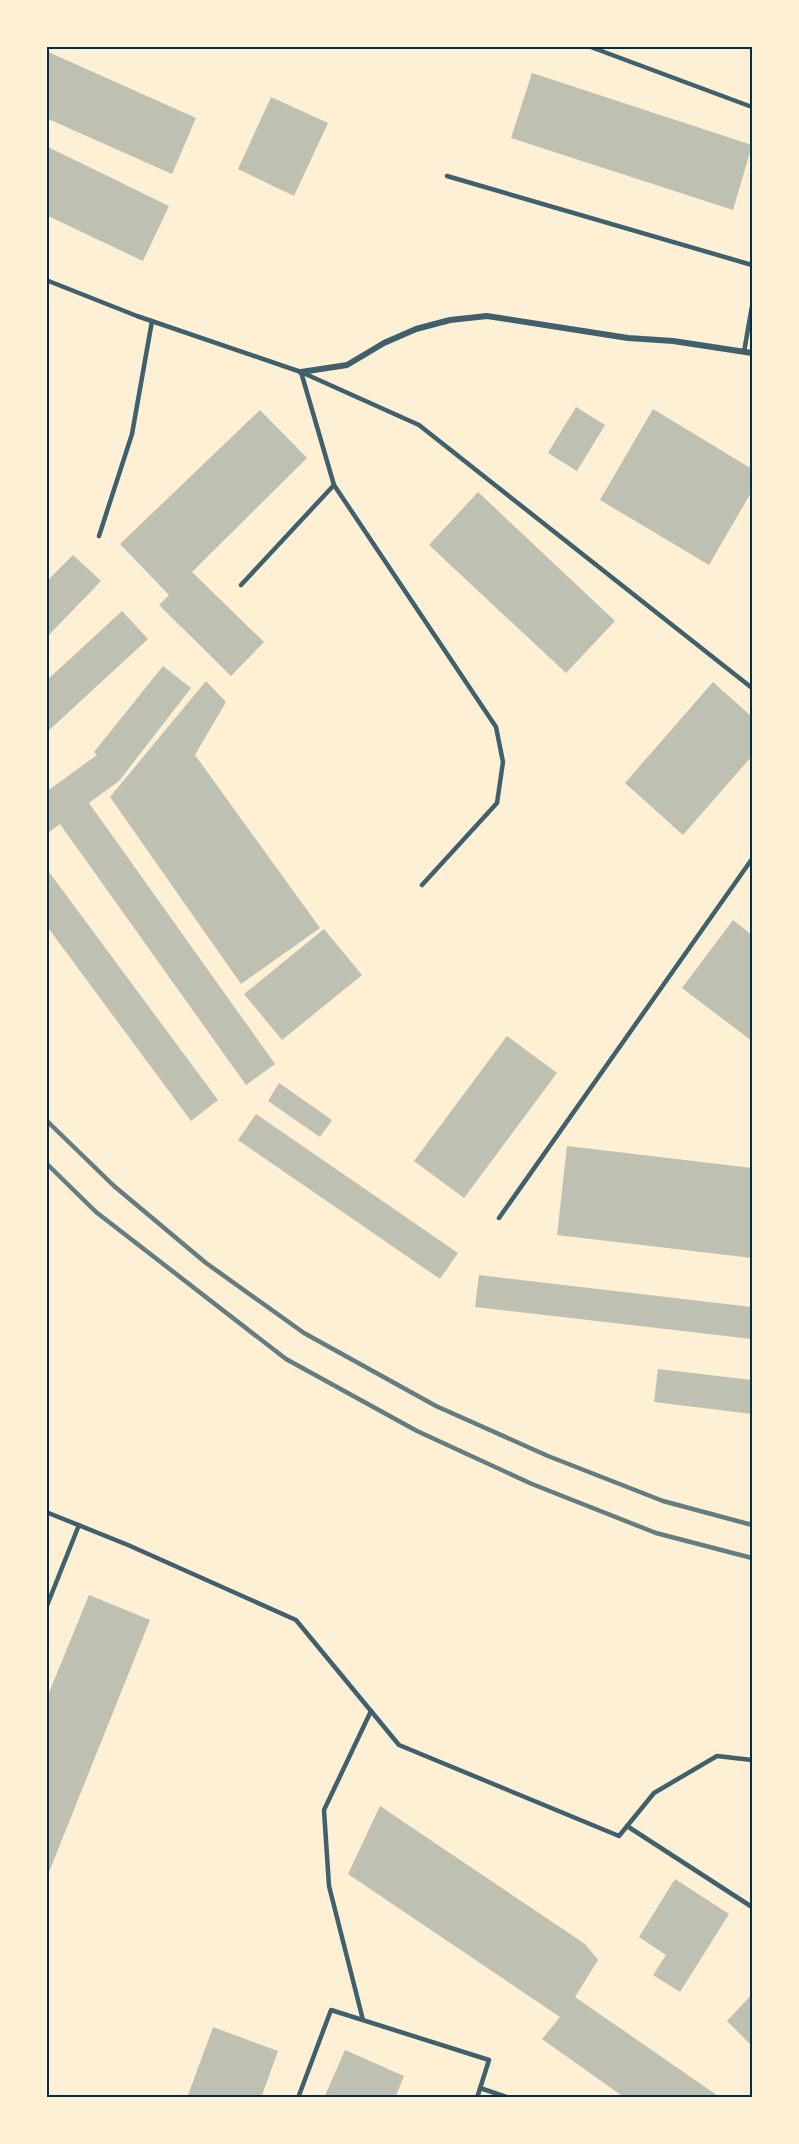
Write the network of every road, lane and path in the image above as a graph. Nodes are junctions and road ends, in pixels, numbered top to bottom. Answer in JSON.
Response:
{"nodes":[{"id":1,"x":588,"y":46,"type":"edge"},
{"id":2,"x":753,"y":107,"type":"edge"},
{"id":3,"x":447,"y":176,"type":"dead end"},
{"id":4,"x":753,"y":265,"type":"edge"},
{"id":5,"x":46,"y":280,"type":"edge"},
{"id":6,"x":753,"y":306,"type":"edge"},
{"id":7,"x":152,"y":321,"type":"junction"},
{"id":8,"x":744,"y":352,"type":"junction"},
{"id":9,"x":753,"y":353,"type":"edge"},
{"id":10,"x":301,"y":372,"type":"junction"},
{"id":11,"x":334,"y":485,"type":"junction"},
{"id":12,"x":99,"y":536,"type":"dead end"},
{"id":13,"x":242,"y":585,"type":"dead end"},
{"id":14,"x":753,"y":688,"type":"edge"},
{"id":15,"x":753,"y":859,"type":"edge"},
{"id":16,"x":422,"y":885,"type":"dead end"},
{"id":17,"x":499,"y":1218,"type":"dead end"},
{"id":18,"x":46,"y":1512,"type":"edge"},
{"id":19,"x":79,"y":1525,"type":"junction"},
{"id":20,"x":46,"y":1608,"type":"edge"},
{"id":21,"x":371,"y":1712,"type":"junction"},
{"id":22,"x":753,"y":1760,"type":"edge"},
{"id":23,"x":627,"y":1826,"type":"junction"},
{"id":24,"x":753,"y":1907,"type":"edge"},
{"id":25,"x":363,"y":2020,"type":"junction"},
{"id":26,"x":480,"y":2088,"type":"junction"},
{"id":27,"x":298,"y":2097,"type":"edge"},
{"id":28,"x":477,"y":2097,"type":"edge"},
{"id":29,"x":510,"y":2097,"type":"edge"}],
"edges":[{"from":1,"to":2,"type":"lane"},
{"from":3,"to":4,"type":"lane"},
{"from":5,"to":7,"type":"lane"},
{"from":6,"to":8,"type":"lane"},
{"from":7,"to":10,"type":"lane"},
{"from":7,"to":12,"type":"lane"},
{"from":8,"to":9,"type":"street"},
{"from":8,"to":10,"type":"street"},
{"from":10,"to":11,"type":"lane"},
{"from":10,"to":14,"type":"lane"},
{"from":11,"to":13,"type":"lane"},
{"from":11,"to":16,"type":"lane"},
{"from":15,"to":17,"type":"lane"},
{"from":18,"to":19,"type":"lane"},
{"from":19,"to":20,"type":"lane"},
{"from":19,"to":21,"type":"lane"},
{"from":21,"to":23,"type":"lane"},
{"from":21,"to":25,"type":"lane"},
{"from":22,"to":23,"type":"lane"},
{"from":23,"to":24,"type":"lane"},
{"from":25,"to":26,"type":"lane"},
{"from":25,"to":27,"type":"lane"},
{"from":26,"to":28,"type":"lane"},
{"from":26,"to":29,"type":"lane"}]}
